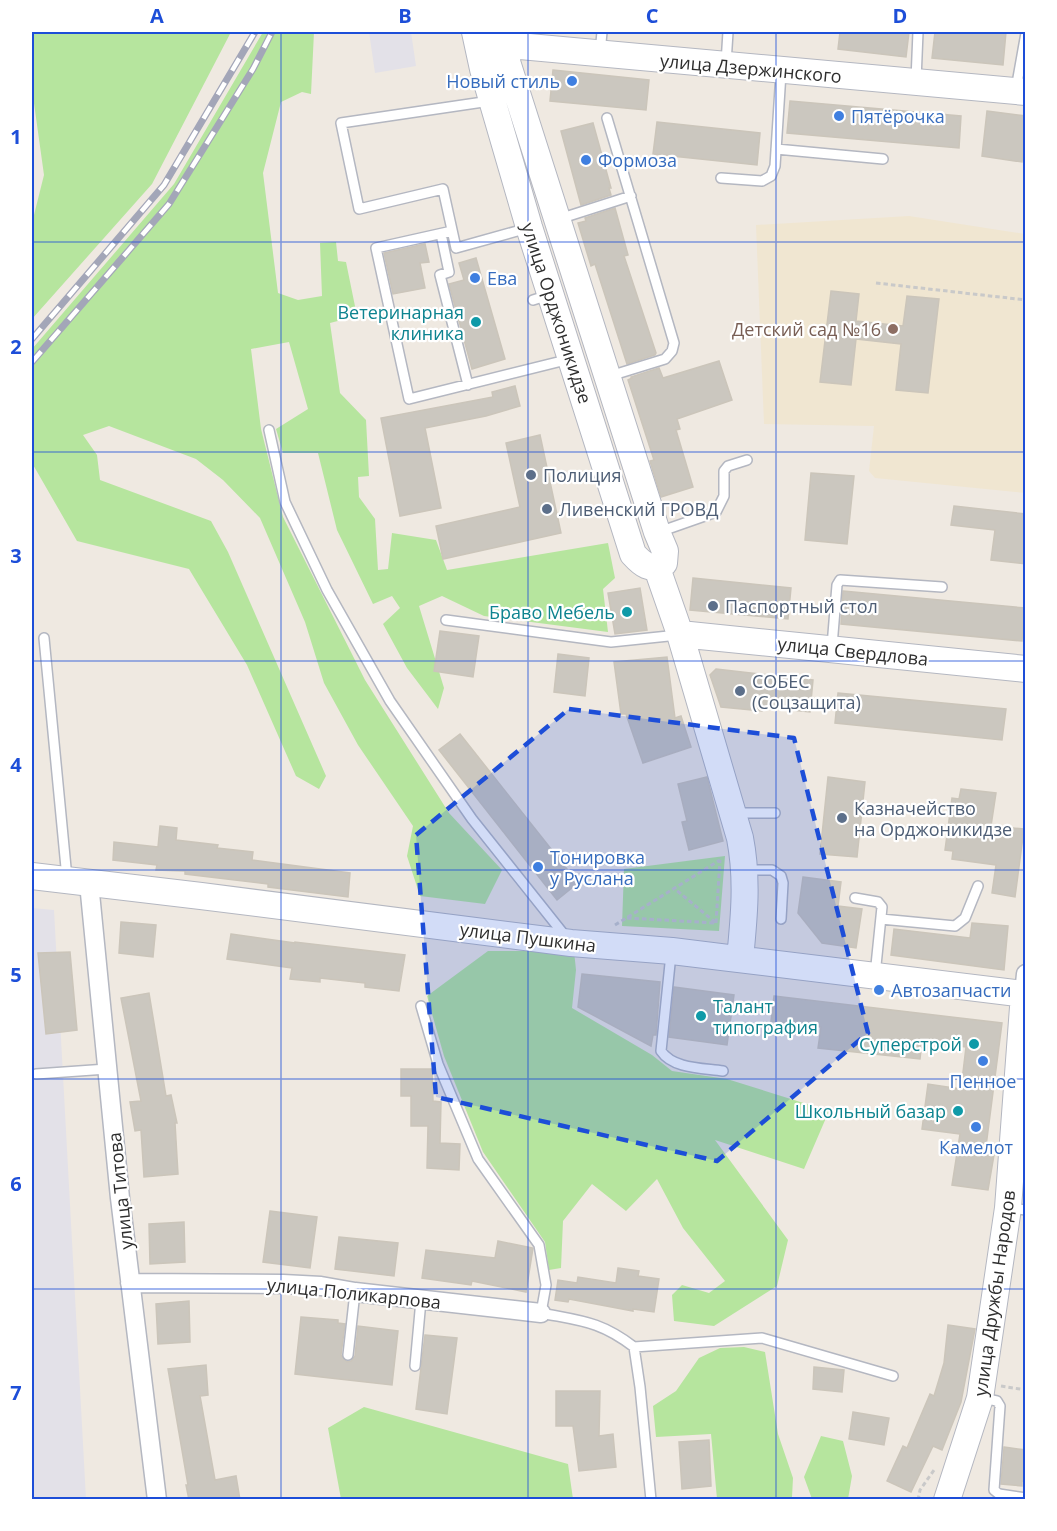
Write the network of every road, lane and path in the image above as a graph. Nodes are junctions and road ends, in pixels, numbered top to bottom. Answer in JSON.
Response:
{"nodes":[{"id":1,"x":728,"y":32,"type":"edge"},
{"id":2,"x":918,"y":32,"type":"edge"},
{"id":3,"x":1026,"y":33,"type":"edge"},
{"id":4,"x":488,"y":37,"type":"edge"},
{"id":5,"x":601,"y":43,"type":"edge"},
{"id":6,"x":726,"y":65,"type":"junction"},
{"id":7,"x":781,"y":70,"type":"junction"},
{"id":8,"x":916,"y":82,"type":"junction"},
{"id":9,"x":1021,"y":92,"type":"edge"},
{"id":10,"x":492,"y":100,"type":"junction"},
{"id":11,"x":607,"y":118,"type":"dead end"},
{"id":12,"x":776,"y":149,"type":"junction"},
{"id":13,"x":883,"y":159,"type":"dead end"},
{"id":14,"x":721,"y":178,"type":"dead end"},
{"id":15,"x":631,"y":196,"type":"junction"},
{"id":16,"x":558,"y":219,"type":"junction"},
{"id":17,"x":530,"y":227,"type":"junction"},
{"id":18,"x":452,"y":231,"type":"junction"},
{"id":19,"x":441,"y":234,"type":"junction"},
{"id":20,"x":876,"y":283,"type":"dead end"},
{"id":21,"x":1026,"y":300,"type":"edge"},
{"id":22,"x":571,"y":358,"type":"junction"},
{"id":23,"x":608,"y":377,"type":"junction"},
{"id":24,"x":468,"y":385,"type":"junction"},
{"id":25,"x":269,"y":430,"type":"dead end"},
{"id":26,"x":747,"y":460,"type":"dead end"},
{"id":27,"x":657,"y":532,"type":"junction"},
{"id":28,"x":657,"y":568,"type":"junction"},
{"id":29,"x":942,"y":587,"type":"dead end"},
{"id":30,"x":446,"y":620,"type":"dead end"},
{"id":31,"x":680,"y":634,"type":"junction"},
{"id":32,"x":44,"y":638,"type":"dead end"},
{"id":33,"x":832,"y":649,"type":"junction"},
{"id":34,"x":1026,"y":669,"type":"edge"},
{"id":35,"x":733,"y":813,"type":"junction"},
{"id":36,"x":775,"y":813,"type":"dead end"},
{"id":37,"x":745,"y":870,"type":"junction"},
{"id":38,"x":32,"y":876,"type":"edge"},
{"id":39,"x":78,"y":882,"type":"junction"},
{"id":40,"x":978,"y":886,"type":"dead end"},
{"id":41,"x":675,"y":889,"type":"junction"},
{"id":42,"x":855,"y":898,"type":"dead end"},
{"id":43,"x":626,"y":918,"type":"junction"},
{"id":44,"x":881,"y":919,"type":"junction"},
{"id":45,"x":781,"y":920,"type":"dead end"},
{"id":46,"x":716,"y":923,"type":"junction"},
{"id":47,"x":612,"y":927,"type":"dead end"},
{"id":48,"x":571,"y":943,"type":"junction"},
{"id":49,"x":672,"y":951,"type":"junction"},
{"id":50,"x":740,"y":959,"type":"junction"},
{"id":51,"x":875,"y":977,"type":"junction"},
{"id":52,"x":1025,"y":988,"type":"edge"},
{"id":53,"x":421,"y":1006,"type":"dead end"},
{"id":54,"x":107,"y":1069,"type":"junction"},
{"id":55,"x":723,"y":1071,"type":"dead end"},
{"id":56,"x":36,"y":1074,"type":"dead end"},
{"id":57,"x":1021,"y":1100,"type":"edge"},
{"id":58,"x":1017,"y":1209,"type":"edge"},
{"id":59,"x":130,"y":1283,"type":"junction"},
{"id":60,"x":355,"y":1293,"type":"junction"},
{"id":61,"x":421,"y":1300,"type":"junction"},
{"id":62,"x":541,"y":1313,"type":"junction"},
{"id":63,"x":634,"y":1347,"type":"junction"},
{"id":64,"x":348,"y":1355,"type":"dead end"},
{"id":65,"x":415,"y":1366,"type":"dead end"},
{"id":66,"x":893,"y":1376,"type":"dead end"},
{"id":67,"x":980,"y":1398,"type":"junction"},
{"id":68,"x":1026,"y":1497,"type":"edge"},
{"id":69,"x":157,"y":1500,"type":"edge"},
{"id":70,"x":651,"y":1500,"type":"edge"},
{"id":71,"x":947,"y":1500,"type":"edge"}],
"edges":[{"from":1,"to":6,"type":"lane"},
{"from":2,"to":8,"type":"lane"},
{"from":3,"to":9,"type":"lane"},
{"from":4,"to":5,"type":"street","name":"улица Дзержинского"},
{"from":4,"to":10,"type":"street","name":"улица Орджоникидзе"},
{"from":4,"to":16,"type":"street","name":"улица Орджоникидзе"},
{"from":5,"to":6,"type":"street","name":"улица Дзержинского"},
{"from":6,"to":7,"type":"street","name":"улица Дзержинского"},
{"from":7,"to":8,"type":"street","name":"улица Дзержинского"},
{"from":7,"to":12,"type":"lane"},
{"from":8,"to":9,"type":"street","name":"улица Дзержинского"},
{"from":10,"to":17,"type":"street","name":"улица Орджоникидзе"},
{"from":10,"to":18,"type":"lane"},
{"from":11,"to":15,"type":"lane"},
{"from":12,"to":13,"type":"lane"},
{"from":12,"to":14,"type":"lane"},
{"from":15,"to":16,"type":"lane"},
{"from":15,"to":23,"type":"lane"},
{"from":16,"to":23,"type":"street","name":"улица Орджоникидзе"},
{"from":17,"to":18,"type":"lane"},
{"from":17,"to":22,"type":"street","name":"улица Орджоникидзе"},
{"from":18,"to":19,"type":"lane"},
{"from":19,"to":24,"type":"lane"},
{"from":19,"to":24,"type":"lane"},
{"from":20,"to":21,"type":"path"},
{"from":22,"to":24,"type":"lane"},
{"from":22,"to":28,"type":"street","name":"улица Орджоникидзе"},
{"from":23,"to":27,"type":"street","name":"улица Орджоникидзе"},
{"from":25,"to":48,"type":"lane"},
{"from":26,"to":27,"type":"lane"},
{"from":27,"to":28,"type":"street","name":"улица Орджоникидзе"},
{"from":28,"to":31,"type":"street","name":"улица Орджоникидзе"},
{"from":29,"to":33,"type":"lane"},
{"from":30,"to":31,"type":"lane"},
{"from":31,"to":33,"type":"street","name":"улица Свердлова"},
{"from":31,"to":35,"type":"street","name":"улица Орджоникидзе"},
{"from":32,"to":39,"type":"lane"},
{"from":33,"to":34,"type":"street","name":"улица Свердлова"},
{"from":35,"to":36,"type":"lane"},
{"from":35,"to":37,"type":"street","name":"улица Орджоникидзе"},
{"from":37,"to":45,"type":"lane"},
{"from":37,"to":50,"type":"street","name":"улица Орджоникидзе"},
{"from":38,"to":39,"type":"street","name":"улица Пушкина"},
{"from":39,"to":48,"type":"street","name":"улица Пушкина"},
{"from":39,"to":54,"type":"street","name":"улица Титова"},
{"from":40,"to":44,"type":"lane"},
{"from":41,"to":43,"type":"path"},
{"from":41,"to":46,"type":"path"},
{"from":41,"to":46,"type":"path"},
{"from":42,"to":44,"type":"lane"},
{"from":43,"to":46,"type":"path"},
{"from":43,"to":47,"type":"path"},
{"from":44,"to":51,"type":"lane"},
{"from":48,"to":49,"type":"street","name":"улица Пушкина"},
{"from":49,"to":50,"type":"street","name":"улица Пушкина"},
{"from":49,"to":55,"type":"lane"},
{"from":50,"to":51,"type":"street","name":"улица Пушкина"},
{"from":51,"to":52,"type":"street","name":"улица Пушкина"},
{"from":52,"to":57,"type":"street","name":"улица Дружбы Народов"},
{"from":53,"to":62,"type":"lane"},
{"from":54,"to":56,"type":"lane"},
{"from":54,"to":59,"type":"street","name":"улица Титова"},
{"from":57,"to":58,"type":"street","name":"улица Дружбы Народов"},
{"from":58,"to":67,"type":"street","name":"улица Дружбы Народов"},
{"from":59,"to":60,"type":"street","name":"улица Поликарпова"},
{"from":59,"to":69,"type":"street","name":"улица Титова"},
{"from":60,"to":61,"type":"street","name":"улица Поликарпова"},
{"from":60,"to":64,"type":"lane"},
{"from":61,"to":62,"type":"street","name":"улица Поликарпова"},
{"from":61,"to":65,"type":"lane"},
{"from":62,"to":63,"type":"lane"},
{"from":63,"to":66,"type":"lane"},
{"from":63,"to":70,"type":"lane"},
{"from":67,"to":68,"type":"lane"},
{"from":67,"to":71,"type":"street","name":"улица Дружбы Народов"}]}
